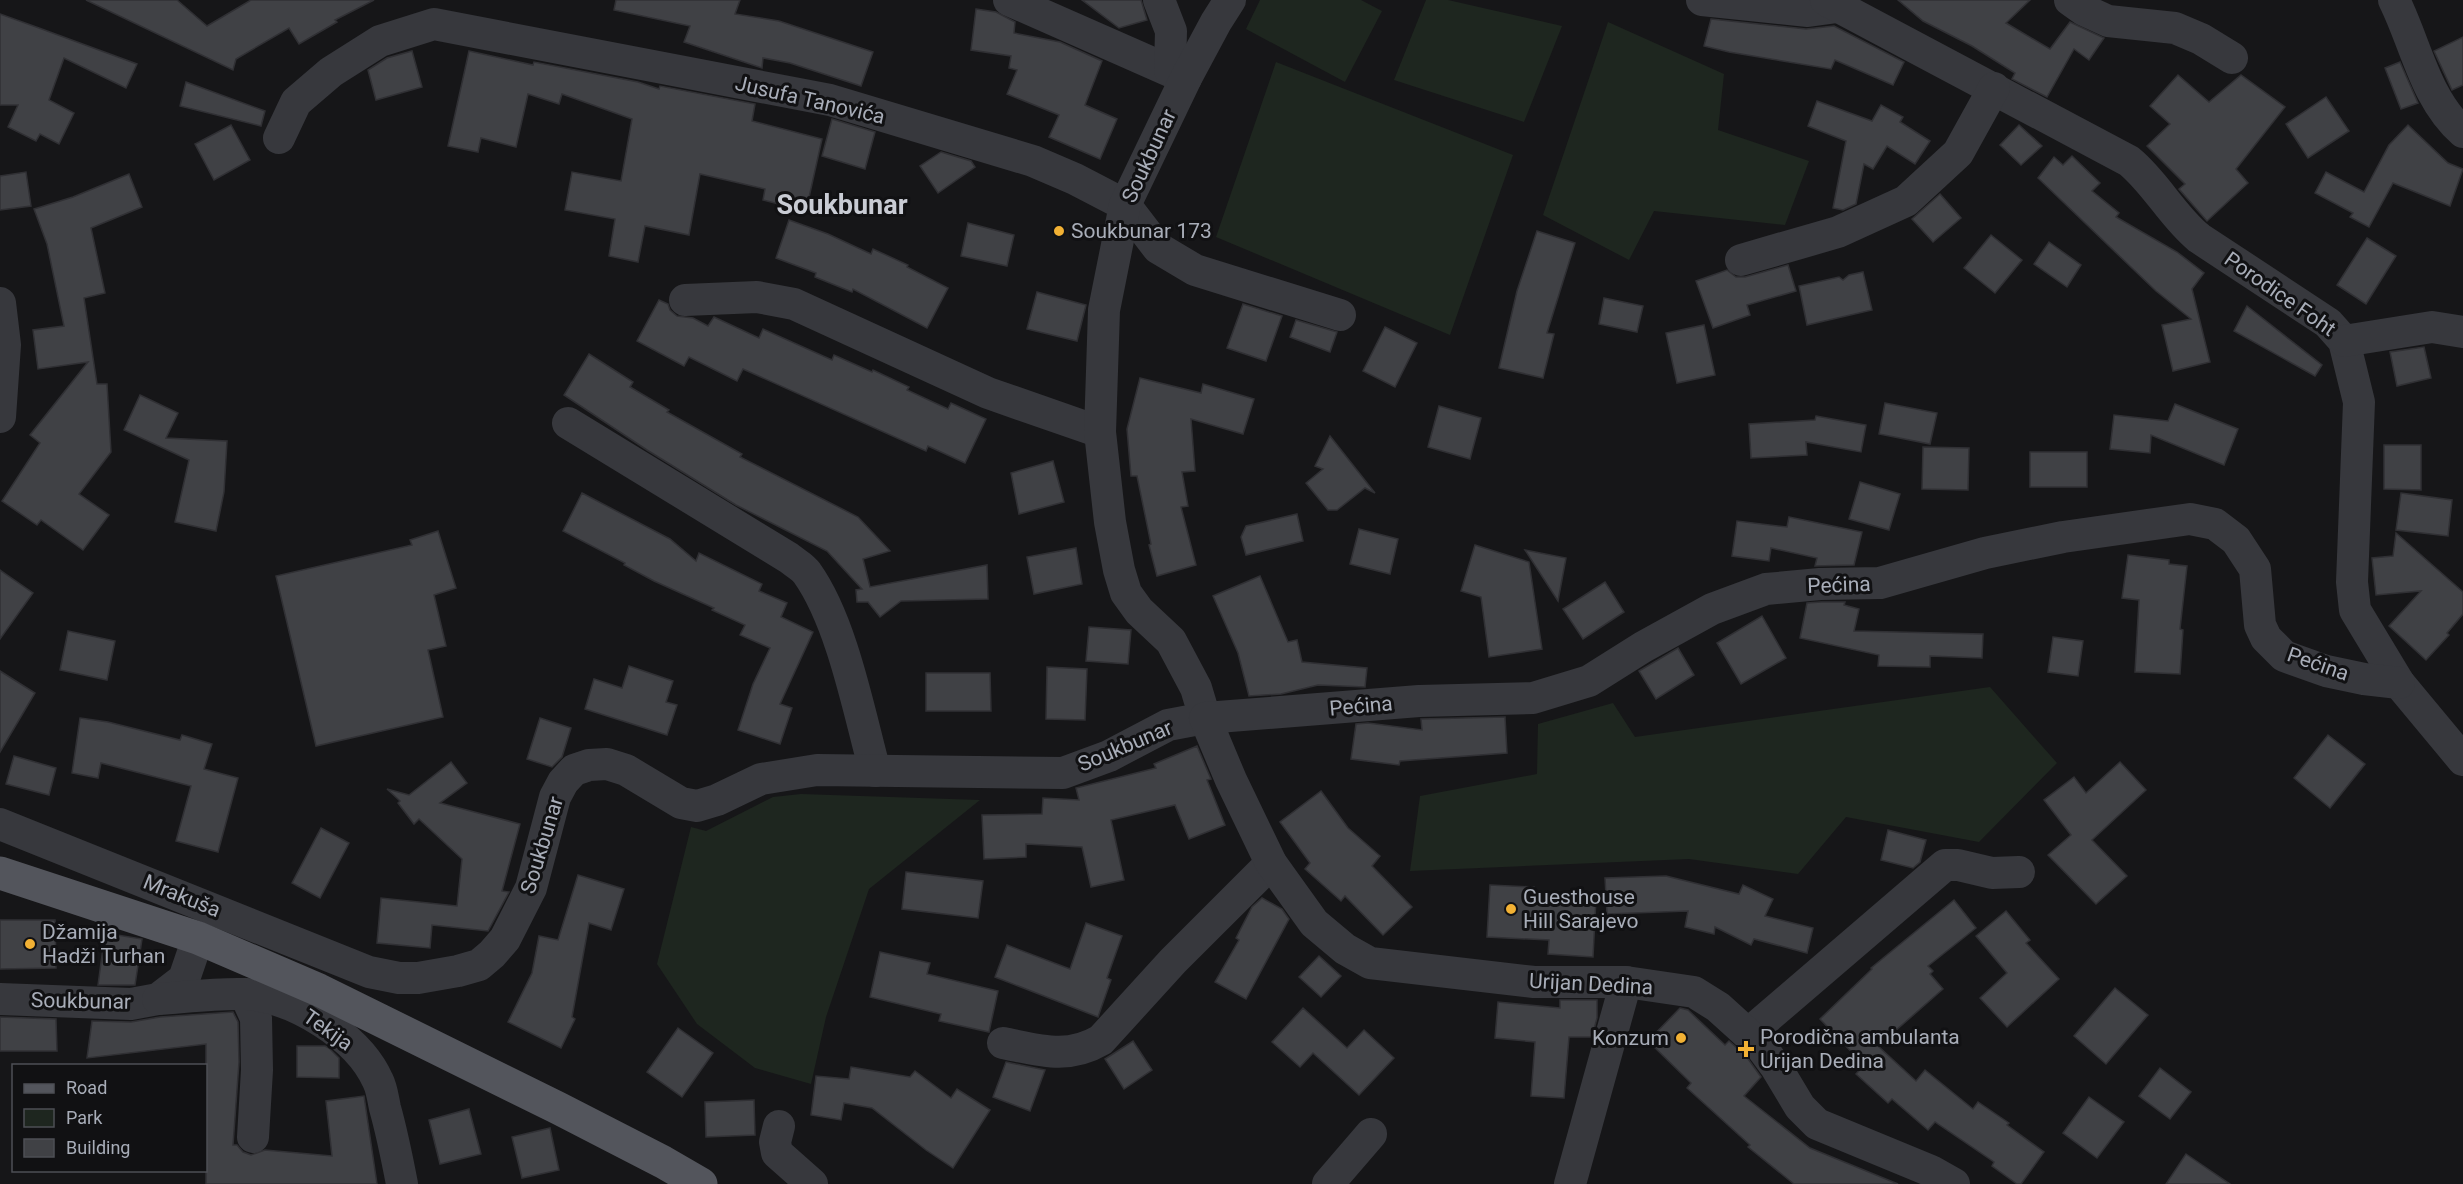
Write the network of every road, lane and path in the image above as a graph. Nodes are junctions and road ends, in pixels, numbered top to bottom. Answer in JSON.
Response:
{"nodes":[{"id":1,"x":1009,"y":0,"type":"edge"},
{"id":2,"x":1159,"y":0,"type":"edge"},
{"id":3,"x":1230,"y":0,"type":"edge"},
{"id":4,"x":1702,"y":0,"type":"edge"},
{"id":5,"x":2070,"y":0,"type":"edge"},
{"id":6,"x":2394,"y":0,"type":"edge"},
{"id":7,"x":1832,"y":4,"type":"edge"},
{"id":8,"x":2232,"y":58,"type":"dead end"},
{"id":9,"x":1178,"y":74,"type":"junction"},
{"id":10,"x":1994,"y":88,"type":"junction"},
{"id":11,"x":2463,"y":132,"type":"edge"},
{"id":12,"x":279,"y":138,"type":"dead end"},
{"id":13,"x":1125,"y":205,"type":"junction"},
{"id":14,"x":1741,"y":260,"type":"dead end"},
{"id":15,"x":685,"y":300,"type":"dead end"},
{"id":16,"x":0,"y":303,"type":"edge"},
{"id":17,"x":1340,"y":315,"type":"dead end"},
{"id":18,"x":2463,"y":332,"type":"edge"},
{"id":19,"x":2344,"y":341,"type":"junction"},
{"id":20,"x":0,"y":417,"type":"edge"},
{"id":21,"x":568,"y":423,"type":"dead end"},
{"id":22,"x":1100,"y":432,"type":"junction"},
{"id":23,"x":2399,"y":683,"type":"junction"},
{"id":24,"x":1205,"y":718,"type":"junction"},
{"id":25,"x":2463,"y":760,"type":"edge"},
{"id":26,"x":875,"y":771,"type":"junction"},
{"id":27,"x":0,"y":824,"type":"edge"},
{"id":28,"x":1272,"y":863,"type":"junction"},
{"id":29,"x":2019,"y":872,"type":"dead end"},
{"id":30,"x":0,"y":873,"type":"edge"},
{"id":31,"x":198,"y":938,"type":"junction"},
{"id":32,"x":329,"y":956,"type":"junction"},
{"id":33,"x":1626,"y":982,"type":"junction"},
{"id":34,"x":319,"y":990,"type":"junction"},
{"id":35,"x":246,"y":994,"type":"junction"},
{"id":36,"x":0,"y":999,"type":"edge"},
{"id":37,"x":158,"y":999,"type":"junction"},
{"id":38,"x":1748,"y":1034,"type":"junction"},
{"id":39,"x":1003,"y":1043,"type":"dead end"},
{"id":40,"x":779,"y":1126,"type":"dead end"},
{"id":41,"x":1371,"y":1134,"type":"dead end"},
{"id":42,"x":253,"y":1137,"type":"dead end"},
{"id":43,"x":402,"y":1184,"type":"edge"},
{"id":44,"x":701,"y":1184,"type":"edge"},
{"id":45,"x":812,"y":1184,"type":"edge"},
{"id":46,"x":1328,"y":1184,"type":"edge"},
{"id":47,"x":1570,"y":1184,"type":"edge"},
{"id":48,"x":1954,"y":1184,"type":"edge"}],
"edges":[{"from":1,"to":9,"type":"street"},
{"from":2,"to":9,"type":"street"},
{"from":3,"to":9,"type":"street","name":"Soukbunar"},
{"from":4,"to":7,"type":"street"},
{"from":5,"to":8,"type":"street"},
{"from":6,"to":11,"type":"street"},
{"from":7,"to":10,"type":"street","name":"Porodice Foht"},
{"from":9,"to":13,"type":"street","name":"Soukbunar"},
{"from":10,"to":14,"type":"street"},
{"from":10,"to":19,"type":"street","name":"Porodice Foht"},
{"from":12,"to":13,"type":"street","name":"Jusufa Tanovića"},
{"from":13,"to":17,"type":"street","name":"Jusufa Tanovića"},
{"from":13,"to":22,"type":"street","name":"Soukbunar"},
{"from":15,"to":22,"type":"street"},
{"from":16,"to":20,"type":"street"},
{"from":18,"to":19,"type":"street"},
{"from":19,"to":23,"type":"street","name":"Porodice Foht"},
{"from":21,"to":26,"type":"street"},
{"from":22,"to":24,"type":"street","name":"Soukbunar"},
{"from":23,"to":24,"type":"street","name":"Pećina"},
{"from":23,"to":25,"type":"street","name":"Porodice Foht"},
{"from":24,"to":26,"type":"street","name":"Soukbunar"},
{"from":24,"to":28,"type":"street","name":"Urijan Dedina"},
{"from":26,"to":32,"type":"street","name":"Soukbunar"},
{"from":27,"to":32,"type":"street","name":"Mrakuša"},
{"from":28,"to":33,"type":"street","name":"Urijan Dedina"},
{"from":28,"to":39,"type":"street"},
{"from":29,"to":38,"type":"street"},
{"from":30,"to":31,"type":"main road"},
{"from":31,"to":34,"type":"main road"},
{"from":31,"to":37,"type":"street","name":"Soukbunar"},
{"from":32,"to":34,"type":"street"},
{"from":33,"to":38,"type":"street","name":"Urijan Dedina"},
{"from":33,"to":47,"type":"street"},
{"from":34,"to":44,"type":"main road"},
{"from":35,"to":37,"type":"street","name":"Tekija"},
{"from":35,"to":42,"type":"street"},
{"from":35,"to":43,"type":"street","name":"Tekija"},
{"from":36,"to":37,"type":"street","name":"Soukbunar"},
{"from":38,"to":48,"type":"street","name":"Urijan Dedina"},
{"from":40,"to":45,"type":"street"},
{"from":41,"to":46,"type":"street"}]}
